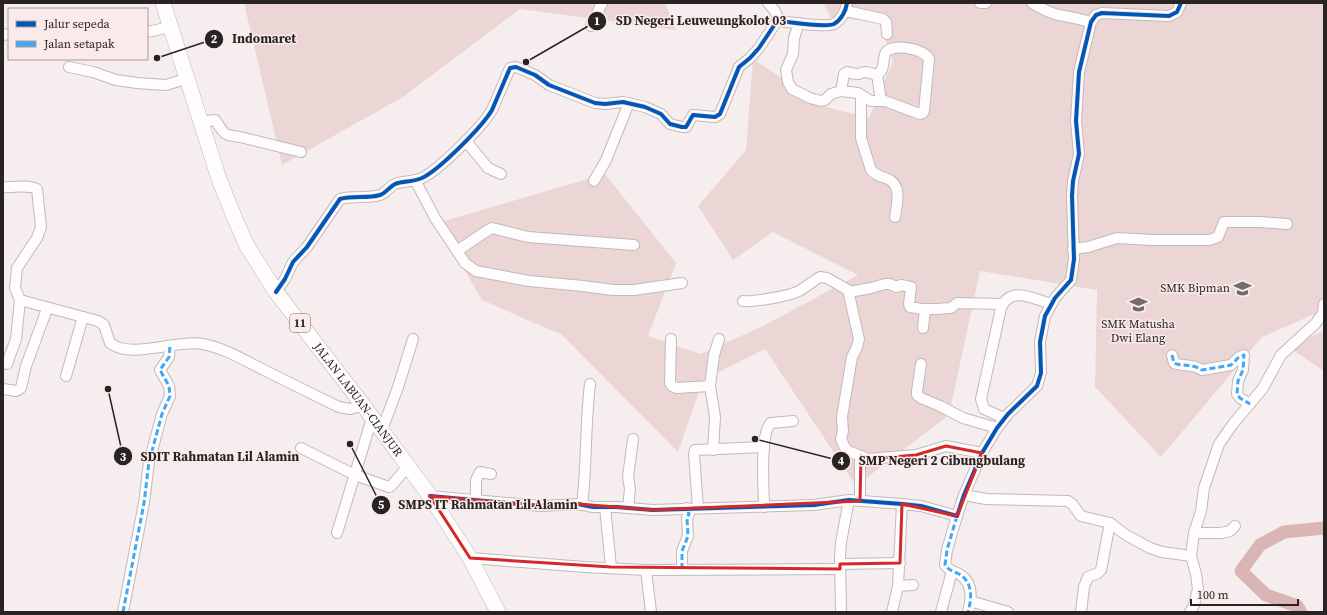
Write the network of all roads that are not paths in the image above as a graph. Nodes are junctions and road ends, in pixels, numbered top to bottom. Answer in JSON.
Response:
{"nodes":[{"id":1,"x":163,"y":3,"type":"edge"},
{"id":2,"x":602,"y":3,"type":"edge"},
{"id":3,"x":768,"y":3,"type":"edge"},
{"id":4,"x":980,"y":3,"type":"edge"},
{"id":5,"x":986,"y":3,"type":"edge"},
{"id":6,"x":1032,"y":3,"type":"edge"},
{"id":7,"x":1181,"y":3,"type":"edge"},
{"id":8,"x":847,"y":7,"type":"edge"},
{"id":9,"x":779,"y":21,"type":"junction"},
{"id":10,"x":1091,"y":22,"type":"junction"},
{"id":11,"x":799,"y":23,"type":"junction"},
{"id":12,"x":591,"y":26,"type":"dead end"},
{"id":13,"x":170,"y":27,"type":"junction"},
{"id":14,"x":148,"y":32,"type":"edge"},
{"id":15,"x":887,"y":34,"type":"dead end"},
{"id":16,"x":69,"y":67,"type":"dead end"},
{"id":17,"x":877,"y":74,"type":"junction"},
{"id":18,"x":188,"y":78,"type":"junction"},
{"id":19,"x":841,"y":91,"type":"junction"},
{"id":20,"x":861,"y":95,"type":"junction"},
{"id":21,"x":881,"y":101,"type":"junction"},
{"id":22,"x":629,"y":103,"type":"junction"},
{"id":23,"x":201,"y":122,"type":"junction"},
{"id":24,"x":466,"y":141,"type":"junction"},
{"id":25,"x":301,"y":152,"type":"dead end"},
{"id":26,"x":501,"y":174,"type":"dead end"},
{"id":27,"x":414,"y":180,"type":"junction"},
{"id":28,"x":594,"y":181,"type":"dead end"},
{"id":29,"x":3,"y":187,"type":"edge"},
{"id":30,"x":895,"y":216,"type":"dead end"},
{"id":31,"x":1287,"y":224,"type":"dead end"},
{"id":32,"x":634,"y":245,"type":"dead end"},
{"id":33,"x":1073,"y":249,"type":"junction"},
{"id":34,"x":457,"y":252,"type":"junction"},
{"id":35,"x":682,"y":283,"type":"dead end"},
{"id":36,"x":276,"y":292,"type":"junction"},
{"id":37,"x":848,"y":292,"type":"junction"},
{"id":38,"x":20,"y":300,"type":"junction"},
{"id":39,"x":743,"y":301,"type":"dead end"},
{"id":40,"x":1002,"y":304,"type":"junction"},
{"id":41,"x":1051,"y":304,"type":"junction"},
{"id":42,"x":47,"y":309,"type":"junction"},
{"id":43,"x":925,"y":309,"type":"junction"},
{"id":44,"x":1324,"y":310,"type":"edge"},
{"id":45,"x":83,"y":317,"type":"junction"},
{"id":46,"x":923,"y":328,"type":"dead end"},
{"id":47,"x":413,"y":339,"type":"dead end"},
{"id":48,"x":671,"y":339,"type":"dead end"},
{"id":49,"x":719,"y":339,"type":"dead end"},
{"id":50,"x":170,"y":346,"type":"junction"},
{"id":51,"x":1172,"y":355,"type":"dead end"},
{"id":52,"x":921,"y":364,"type":"dead end"},
{"id":53,"x":4,"y":367,"type":"edge"},
{"id":54,"x":66,"y":376,"type":"dead end"},
{"id":55,"x":590,"y":384,"type":"dead end"},
{"id":56,"x":710,"y":386,"type":"junction"},
{"id":57,"x":3,"y":389,"type":"edge"},
{"id":58,"x":1250,"y":404,"type":"junction"},
{"id":59,"x":363,"y":405,"type":"junction"},
{"id":60,"x":372,"y":418,"type":"junction"},
{"id":61,"x":1004,"y":418,"type":"junction"},
{"id":62,"x":793,"y":421,"type":"dead end"},
{"id":63,"x":996,"y":428,"type":"junction"},
{"id":64,"x":382,"y":430,"type":"junction"},
{"id":65,"x":633,"y":438,"type":"dead end"},
{"id":66,"x":764,"y":447,"type":"junction"},
{"id":67,"x":301,"y":448,"type":"dead end"},
{"id":68,"x":713,"y":450,"type":"junction"},
{"id":69,"x":982,"y":454,"type":"junction"},
{"id":70,"x":861,"y":456,"type":"junction"},
{"id":71,"x":408,"y":466,"type":"junction"},
{"id":72,"x":491,"y":474,"type":"dead end"},
{"id":73,"x":355,"y":475,"type":"junction"},
{"id":74,"x":964,"y":495,"type":"junction"},
{"id":75,"x":430,"y":496,"type":"junction"},
{"id":76,"x":476,"y":499,"type":"junction"},
{"id":77,"x":849,"y":500,"type":"junction"},
{"id":78,"x":860,"y":501,"type":"junction"},
{"id":79,"x":902,"y":504,"type":"junction"},
{"id":80,"x":582,"y":505,"type":"junction"},
{"id":81,"x":605,"y":507,"type":"junction"},
{"id":82,"x":764,"y":507,"type":"junction"},
{"id":83,"x":628,"y":508,"type":"junction"},
{"id":84,"x":687,"y":508,"type":"junction"},
{"id":85,"x":698,"y":508,"type":"junction"},
{"id":86,"x":957,"y":516,"type":"junction"},
{"id":87,"x":1110,"y":523,"type":"junction"},
{"id":88,"x":1235,"y":526,"type":"dead end"},
{"id":89,"x":337,"y":533,"type":"dead end"},
{"id":90,"x":1194,"y":533,"type":"junction"},
{"id":91,"x":1191,"y":556,"type":"junction"},
{"id":92,"x":470,"y":558,"type":"junction"},
{"id":93,"x":900,"y":563,"type":"junction"},
{"id":94,"x":611,"y":567,"type":"junction"},
{"id":95,"x":840,"y":567,"type":"junction"},
{"id":96,"x":682,"y":568,"type":"junction"},
{"id":97,"x":646,"y":570,"type":"junction"},
{"id":98,"x":952,"y":571,"type":"junction"},
{"id":99,"x":913,"y":585,"type":"dead end"},
{"id":100,"x":898,"y":586,"type":"junction"},
{"id":101,"x":970,"y":601,"type":"junction"},
{"id":102,"x":123,"y":612,"type":"edge"},
{"id":103,"x":498,"y":612,"type":"edge"},
{"id":104,"x":651,"y":612,"type":"edge"},
{"id":105,"x":841,"y":612,"type":"edge"},
{"id":106,"x":892,"y":612,"type":"edge"},
{"id":107,"x":941,"y":612,"type":"edge"},
{"id":108,"x":968,"y":612,"type":"edge"},
{"id":109,"x":1008,"y":612,"type":"edge"},
{"id":110,"x":1081,"y":612,"type":"edge"},
{"id":111,"x":1190,"y":612,"type":"edge"}],
"edges":[{"from":1,"to":13,"type":"highway","name":"JALAN LABUAN-CIANJUR","number":"11"},
{"from":2,"to":12,"type":"street"},
{"from":3,"to":9,"type":"street"},
{"from":4,"to":5,"type":"street"},
{"from":6,"to":10,"type":"street"},
{"from":7,"to":10,"type":"street"},
{"from":8,"to":11,"type":"street"},
{"from":8,"to":15,"type":"street"},
{"from":9,"to":11,"type":"street"},
{"from":9,"to":22,"type":"street"},
{"from":10,"to":33,"type":"street"},
{"from":11,"to":19,"type":"street"},
{"from":13,"to":14,"type":"street"},
{"from":13,"to":18,"type":"highway","name":"JALAN LABUAN-CIANJUR","number":"11"},
{"from":16,"to":18,"type":"street"},
{"from":17,"to":19,"type":"street"},
{"from":17,"to":21,"type":"street"},
{"from":17,"to":21,"type":"street"},
{"from":18,"to":23,"type":"highway","name":"JALAN LABUAN-CIANJUR","number":"11"},
{"from":19,"to":20,"type":"street"},
{"from":20,"to":21,"type":"street"},
{"from":20,"to":30,"type":"street"},
{"from":22,"to":24,"type":"street"},
{"from":22,"to":28,"type":"street"},
{"from":23,"to":25,"type":"street"},
{"from":23,"to":36,"type":"highway","name":"JALAN LABUAN-CIANJUR","number":"11"},
{"from":24,"to":26,"type":"street"},
{"from":24,"to":27,"type":"street"},
{"from":27,"to":34,"type":"street"},
{"from":27,"to":36,"type":"street"},
{"from":29,"to":38,"type":"street"},
{"from":31,"to":33,"type":"street"},
{"from":32,"to":34,"type":"street"},
{"from":33,"to":41,"type":"street"},
{"from":34,"to":35,"type":"street"},
{"from":36,"to":59,"type":"highway","name":"JALAN LABUAN-CIANJUR","number":"11"},
{"from":37,"to":39,"type":"street"},
{"from":37,"to":43,"type":"street"},
{"from":37,"to":70,"type":"street"},
{"from":38,"to":42,"type":"street"},
{"from":38,"to":53,"type":"street"},
{"from":40,"to":41,"type":"street"},
{"from":40,"to":43,"type":"street"},
{"from":40,"to":61,"type":"street"},
{"from":41,"to":61,"type":"street"},
{"from":42,"to":45,"type":"street"},
{"from":42,"to":57,"type":"street"},
{"from":43,"to":46,"type":"street"},
{"from":44,"to":58,"type":"street"},
{"from":45,"to":50,"type":"street"},
{"from":45,"to":54,"type":"street"},
{"from":47,"to":64,"type":"street"},
{"from":48,"to":56,"type":"street"},
{"from":49,"to":56,"type":"street"},
{"from":50,"to":59,"type":"street"},
{"from":50,"to":102,"type":"street"},
{"from":51,"to":58,"type":"street"},
{"from":52,"to":63,"type":"street"},
{"from":55,"to":80,"type":"street"},
{"from":56,"to":68,"type":"street"},
{"from":58,"to":90,"type":"street"},
{"from":59,"to":60,"type":"highway","name":"JALAN LABUAN-CIANJUR","number":"11"},
{"from":60,"to":64,"type":"highway","name":"JALAN LABUAN-CIANJUR","number":"11"},
{"from":60,"to":73,"type":"street"},
{"from":61,"to":63,"type":"street"},
{"from":62,"to":66,"type":"street"},
{"from":63,"to":69,"type":"street"},
{"from":64,"to":71,"type":"highway","name":"JALAN LABUAN-CIANJUR","number":"11"},
{"from":65,"to":83,"type":"street"},
{"from":66,"to":68,"type":"street"},
{"from":66,"to":82,"type":"street"},
{"from":67,"to":73,"type":"street"},
{"from":68,"to":85,"type":"street"},
{"from":69,"to":70,"type":"street"},
{"from":69,"to":74,"type":"street"},
{"from":70,"to":78,"type":"street"},
{"from":71,"to":73,"type":"street"},
{"from":71,"to":75,"type":"highway","name":"JALAN LABUAN-CIANJUR","number":"11"},
{"from":72,"to":76,"type":"street"},
{"from":73,"to":89,"type":"street"},
{"from":74,"to":86,"type":"street"},
{"from":74,"to":87,"type":"street"},
{"from":75,"to":76,"type":"street"},
{"from":75,"to":92,"type":"highway","name":"JALAN LABUAN-CIANJUR","number":"11"},
{"from":76,"to":80,"type":"street"},
{"from":77,"to":78,"type":"street"},
{"from":77,"to":82,"type":"street"},
{"from":77,"to":95,"type":"street"},
{"from":78,"to":79,"type":"street"},
{"from":79,"to":86,"type":"street"},
{"from":79,"to":93,"type":"street"},
{"from":80,"to":81,"type":"street"},
{"from":81,"to":83,"type":"street"},
{"from":81,"to":94,"type":"street"},
{"from":82,"to":85,"type":"street"},
{"from":83,"to":84,"type":"street"},
{"from":84,"to":85,"type":"street"},
{"from":84,"to":96,"type":"street"},
{"from":86,"to":98,"type":"street"},
{"from":87,"to":91,"type":"street"},
{"from":87,"to":110,"type":"street"},
{"from":88,"to":90,"type":"street"},
{"from":90,"to":91,"type":"street"},
{"from":91,"to":111,"type":"street"},
{"from":92,"to":94,"type":"street"},
{"from":92,"to":103,"type":"highway","name":"JALAN LABUAN-CIANJUR","number":"11"},
{"from":93,"to":95,"type":"street"},
{"from":93,"to":100,"type":"street"},
{"from":94,"to":97,"type":"street"},
{"from":95,"to":96,"type":"street"},
{"from":95,"to":105,"type":"street"},
{"from":96,"to":97,"type":"street"},
{"from":97,"to":104,"type":"street"},
{"from":98,"to":101,"type":"street"},
{"from":98,"to":107,"type":"street"},
{"from":99,"to":100,"type":"street"},
{"from":100,"to":106,"type":"street"},
{"from":101,"to":108,"type":"street"},
{"from":101,"to":109,"type":"street"}]}
